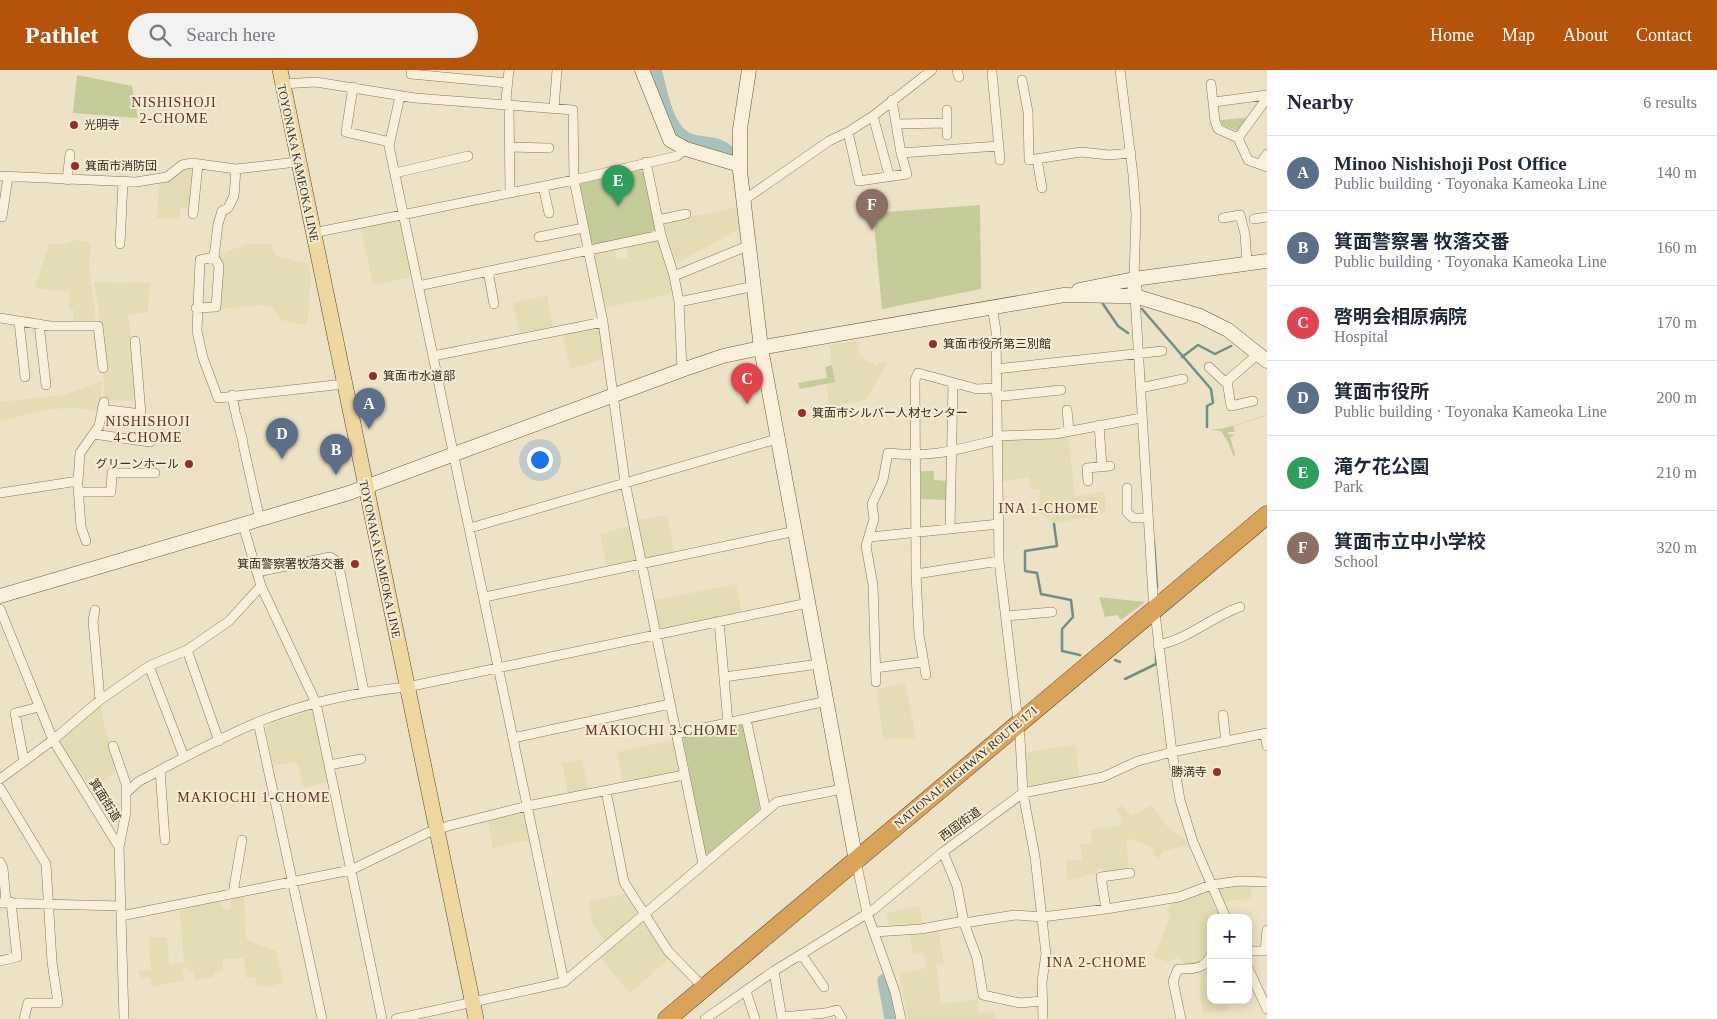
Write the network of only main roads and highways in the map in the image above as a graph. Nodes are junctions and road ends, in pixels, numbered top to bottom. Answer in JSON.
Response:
{"nodes":[{"id":1,"x":281,"y":77,"type":"edge"},
{"id":2,"x":1267,"y":515,"type":"edge"},
{"id":3,"x":476,"y":1019,"type":"edge"},
{"id":4,"x":667,"y":1019,"type":"edge"}],
"edges":[{"from":1,"to":3,"type":"main road","name":"TOYONAKA KAMEOKA LINE"},
{"from":2,"to":4,"type":"highway","name":"NATIONAL HIGHWAY ROUTE 171"}]}
